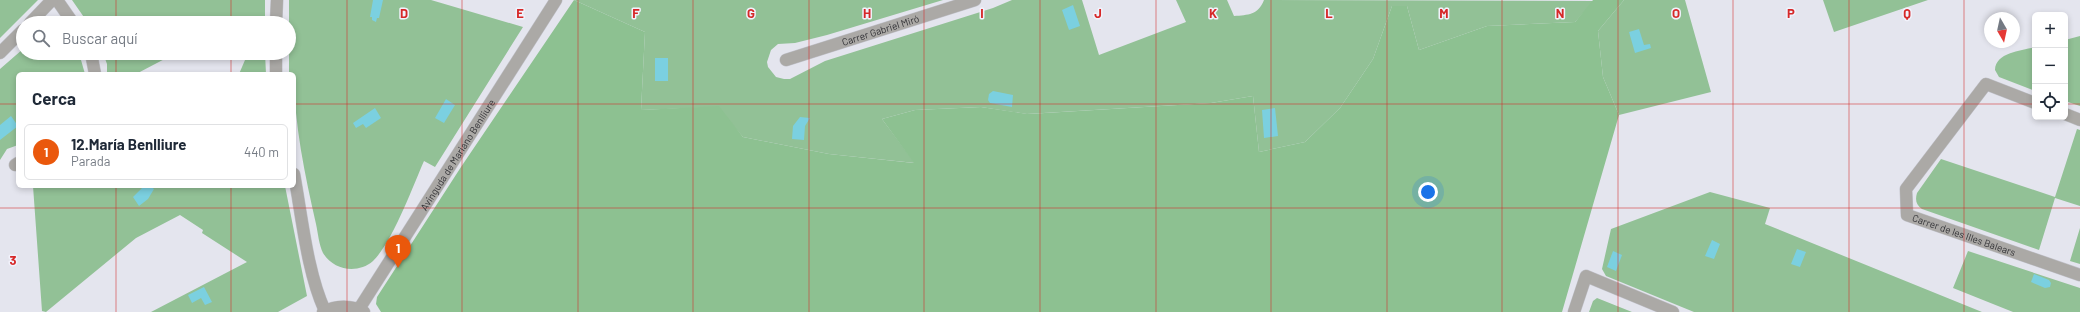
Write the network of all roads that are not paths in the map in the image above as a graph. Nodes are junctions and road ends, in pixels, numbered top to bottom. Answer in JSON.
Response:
{"nodes":[{"id":1,"x":52,"y":0,"type":"edge"},
{"id":2,"x":57,"y":0,"type":"edge"},
{"id":3,"x":277,"y":0,"type":"edge"},
{"id":4,"x":556,"y":0,"type":"edge"},
{"id":5,"x":975,"y":0,"type":"edge"},
{"id":6,"x":37,"y":16,"type":"edge"},
{"id":7,"x":68,"y":16,"type":"edge"},
{"id":8,"x":276,"y":16,"type":"edge"},
{"id":9,"x":16,"y":37,"type":"edge"},
{"id":10,"x":0,"y":53,"type":"edge"},
{"id":11,"x":93,"y":60,"type":"edge"},
{"id":12,"x":276,"y":60,"type":"edge"},
{"id":13,"x":786,"y":60,"type":"dead end"},
{"id":14,"x":96,"y":72,"type":"edge"},
{"id":15,"x":276,"y":72,"type":"edge"},
{"id":16,"x":2032,"y":102,"type":"edge"},
{"id":17,"x":2068,"y":115,"type":"edge"},
{"id":18,"x":2080,"y":120,"type":"edge"},
{"id":19,"x":296,"y":184,"type":"edge"},
{"id":20,"x":2080,"y":276,"type":"edge"},
{"id":21,"x":324,"y":311,"type":"edge"},
{"id":22,"x":362,"y":311,"type":"edge"},
{"id":23,"x":1574,"y":312,"type":"edge"},
{"id":24,"x":1673,"y":312,"type":"edge"}],
"edges":[{"from":1,"to":6,"type":"street"},
{"from":2,"to":7,"type":"street"},
{"from":3,"to":8,"type":"street"},
{"from":4,"to":22,"type":"street","name":"Avinguda de Mariano Benlliure"},
{"from":5,"to":13,"type":"street","name":"Carrer Gabriel Miró"},
{"from":9,"to":10,"type":"street"},
{"from":11,"to":14,"type":"street"},
{"from":12,"to":15,"type":"street"},
{"from":16,"to":20,"type":"street","name":"Carrer de les Illes Balears"},
{"from":17,"to":18,"type":"street"},
{"from":19,"to":21,"type":"street"},
{"from":21,"to":22,"type":"street"},
{"from":23,"to":24,"type":"street"}]}
